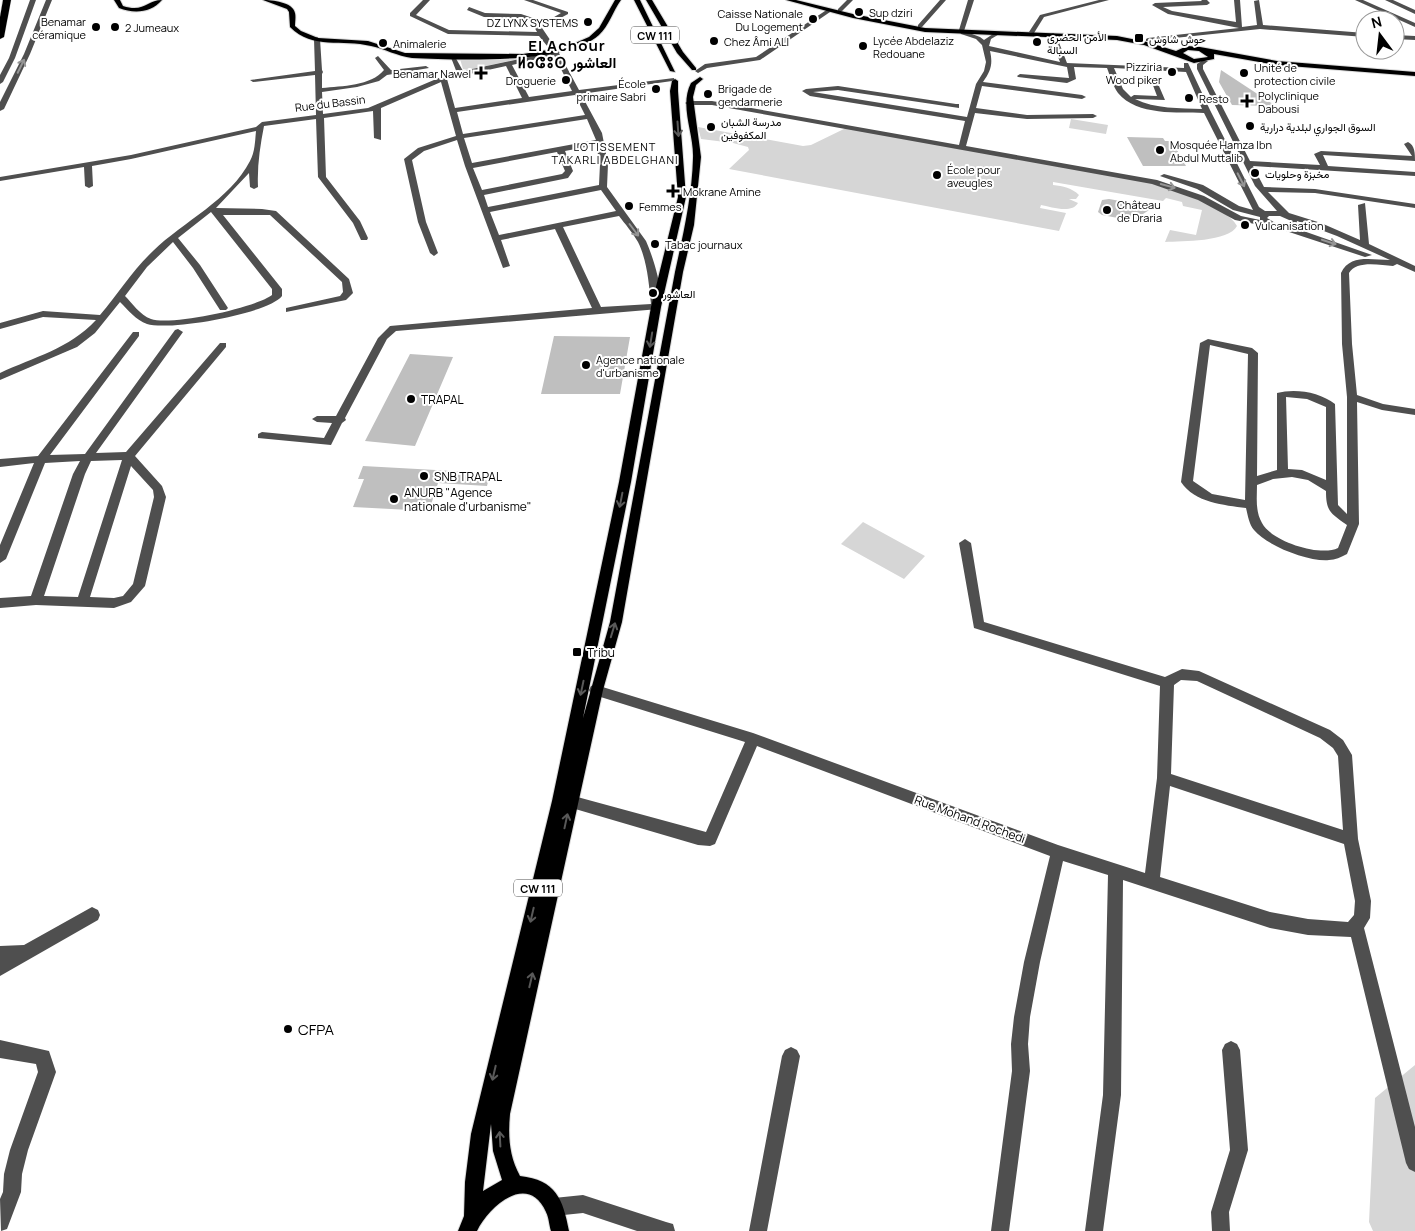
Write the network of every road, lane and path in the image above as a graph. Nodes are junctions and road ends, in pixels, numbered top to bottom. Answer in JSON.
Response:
{"nodes":[{"id":1,"x":6,"y":0,"type":"edge"},
{"id":2,"x":33,"y":0,"type":"edge"},
{"id":3,"x":49,"y":0,"type":"edge"},
{"id":4,"x":117,"y":0,"type":"edge"},
{"id":5,"x":159,"y":0,"type":"edge"},
{"id":6,"x":266,"y":0,"type":"edge"},
{"id":7,"x":427,"y":0,"type":"edge"},
{"id":8,"x":618,"y":0,"type":"edge"},
{"id":9,"x":638,"y":0,"type":"edge"},
{"id":10,"x":649,"y":0,"type":"edge"},
{"id":11,"x":789,"y":0,"type":"edge"},
{"id":12,"x":802,"y":0,"type":"edge"},
{"id":13,"x":850,"y":0,"type":"edge"},
{"id":14,"x":943,"y":0,"type":"edge"},
{"id":15,"x":971,"y":0,"type":"edge"},
{"id":16,"x":1106,"y":0,"type":"edge"},
{"id":17,"x":1204,"y":0,"type":"edge"},
{"id":18,"x":1237,"y":0,"type":"edge"},
{"id":19,"x":1358,"y":0,"type":"edge"},
{"id":20,"x":1388,"y":0,"type":"edge"},
{"id":21,"x":530,"y":1,"type":"edge"},
{"id":22,"x":1257,"y":1,"type":"dead end"},
{"id":23,"x":468,"y":9,"type":"dead end"},
{"id":24,"x":840,"y":10,"type":"junction"},
{"id":25,"x":828,"y":11,"type":"junction"},
{"id":26,"x":1415,"y":12,"type":"edge"},
{"id":27,"x":521,"y":16,"type":"junction"},
{"id":28,"x":537,"y":24,"type":"junction"},
{"id":29,"x":1415,"y":25,"type":"edge"},
{"id":30,"x":920,"y":26,"type":"junction"},
{"id":31,"x":1242,"y":27,"type":"junction"},
{"id":32,"x":1260,"y":27,"type":"junction"},
{"id":33,"x":963,"y":31,"type":"junction"},
{"id":34,"x":1032,"y":32,"type":"junction"},
{"id":35,"x":998,"y":33,"type":"junction"},
{"id":36,"x":541,"y":34,"type":"junction"},
{"id":37,"x":1355,"y":34,"type":"edge"},
{"id":38,"x":1053,"y":35,"type":"junction"},
{"id":39,"x":0,"y":38,"type":"edge"},
{"id":40,"x":317,"y":39,"type":"junction"},
{"id":41,"x":1148,"y":40,"type":"junction"},
{"id":42,"x":986,"y":46,"type":"junction"},
{"id":43,"x":1187,"y":48,"type":"junction"},
{"id":44,"x":1204,"y":50,"type":"junction"},
{"id":45,"x":556,"y":52,"type":"junction"},
{"id":46,"x":452,"y":56,"type":"junction"},
{"id":47,"x":1181,"y":56,"type":"junction"},
{"id":48,"x":378,"y":58,"type":"dead end"},
{"id":49,"x":1208,"y":59,"type":"junction"},
{"id":50,"x":508,"y":63,"type":"junction"},
{"id":51,"x":1067,"y":65,"type":"junction"},
{"id":52,"x":1110,"y":66,"type":"junction"},
{"id":53,"x":426,"y":68,"type":"dead end"},
{"id":54,"x":1188,"y":70,"type":"junction"},
{"id":55,"x":320,"y":72,"type":"junction"},
{"id":56,"x":387,"y":73,"type":"junction"},
{"id":57,"x":697,"y":73,"type":"junction"},
{"id":58,"x":461,"y":74,"type":"junction"},
{"id":59,"x":677,"y":74,"type":"junction"},
{"id":60,"x":1020,"y":76,"type":"dead end"},
{"id":61,"x":1415,"y":76,"type":"edge"},
{"id":62,"x":443,"y":78,"type":"junction"},
{"id":63,"x":253,"y":80,"type":"dead end"},
{"id":64,"x":1154,"y":80,"type":"dead end"},
{"id":65,"x":0,"y":82,"type":"edge"},
{"id":66,"x":979,"y":84,"type":"junction"},
{"id":67,"x":320,"y":90,"type":"junction"},
{"id":68,"x":576,"y":92,"type":"junction"},
{"id":69,"x":1082,"y":97,"type":"dead end"},
{"id":70,"x":1127,"y":97,"type":"junction"},
{"id":71,"x":527,"y":100,"type":"junction"},
{"id":72,"x":689,"y":100,"type":"junction"},
{"id":73,"x":956,"y":106,"type":"dead end"},
{"id":74,"x":376,"y":108,"type":"junction"},
{"id":75,"x":0,"y":110,"type":"edge"},
{"id":76,"x":454,"y":110,"type":"junction"},
{"id":77,"x":972,"y":110,"type":"junction"},
{"id":78,"x":1206,"y":111,"type":"junction"},
{"id":79,"x":320,"y":116,"type":"junction"},
{"id":80,"x":1093,"y":116,"type":"dead end"},
{"id":81,"x":589,"y":117,"type":"junction"},
{"id":82,"x":970,"y":120,"type":"junction"},
{"id":83,"x":260,"y":128,"type":"junction"},
{"id":84,"x":461,"y":136,"type":"junction"},
{"id":85,"x":378,"y":138,"type":"dead end"},
{"id":86,"x":599,"y":142,"type":"junction"},
{"id":87,"x":1408,"y":144,"type":"dead end"},
{"id":88,"x":963,"y":145,"type":"junction"},
{"id":89,"x":560,"y":149,"type":"junction"},
{"id":90,"x":1415,"y":157,"type":"edge"},
{"id":91,"x":253,"y":163,"type":"junction"},
{"id":92,"x":1248,"y":163,"type":"junction"},
{"id":93,"x":88,"y":165,"type":"junction"},
{"id":94,"x":470,"y":166,"type":"junction"},
{"id":95,"x":1325,"y":168,"type":"junction"},
{"id":96,"x":1415,"y":174,"type":"edge"},
{"id":97,"x":0,"y":179,"type":"edge"},
{"id":98,"x":89,"y":186,"type":"dead end"},
{"id":99,"x":254,"y":186,"type":"dead end"},
{"id":100,"x":603,"y":188,"type":"junction"},
{"id":101,"x":1260,"y":189,"type":"junction"},
{"id":102,"x":480,"y":193,"type":"junction"},
{"id":103,"x":1362,"y":205,"type":"dead end"},
{"id":104,"x":1415,"y":206,"type":"edge"},
{"id":105,"x":214,"y":210,"type":"junction"},
{"id":106,"x":486,"y":210,"type":"junction"},
{"id":107,"x":620,"y":213,"type":"junction"},
{"id":108,"x":1264,"y":214,"type":"junction"},
{"id":109,"x":1284,"y":214,"type":"junction"},
{"id":110,"x":558,"y":226,"type":"junction"},
{"id":111,"x":1278,"y":226,"type":"junction"},
{"id":112,"x":174,"y":238,"type":"junction"},
{"id":113,"x":364,"y":238,"type":"dead end"},
{"id":114,"x":497,"y":238,"type":"junction"},
{"id":115,"x":1366,"y":250,"type":"junction"},
{"id":116,"x":434,"y":253,"type":"dead end"},
{"id":117,"x":1358,"y":262,"type":"junction"},
{"id":118,"x":1394,"y":263,"type":"junction"},
{"id":119,"x":506,"y":266,"type":"dead end"},
{"id":120,"x":1412,"y":266,"type":"edge"},
{"id":121,"x":1415,"y":275,"type":"edge"},
{"id":122,"x":119,"y":294,"type":"junction"},
{"id":123,"x":656,"y":307,"type":"junction"},
{"id":124,"x":223,"y":308,"type":"dead end"},
{"id":125,"x":288,"y":310,"type":"dead end"},
{"id":126,"x":598,"y":310,"type":"junction"},
{"id":127,"x":101,"y":318,"type":"junction"},
{"id":128,"x":0,"y":326,"type":"edge"},
{"id":129,"x":178,"y":332,"type":"dead end"},
{"id":130,"x":136,"y":334,"type":"dead end"},
{"id":131,"x":223,"y":345,"type":"dead end"},
{"id":132,"x":0,"y":377,"type":"edge"},
{"id":133,"x":1352,"y":397,"type":"junction"},
{"id":134,"x":1415,"y":412,"type":"edge"},
{"id":135,"x":317,"y":419,"type":"dead end"},
{"id":136,"x":341,"y":420,"type":"junction"},
{"id":137,"x":262,"y":436,"type":"dead end"},
{"id":138,"x":129,"y":456,"type":"junction"},
{"id":139,"x":88,"y":457,"type":"junction"},
{"id":140,"x":41,"y":459,"type":"junction"},
{"id":141,"x":0,"y":463,"type":"edge"},
{"id":142,"x":1283,"y":472,"type":"junction"},
{"id":143,"x":1250,"y":483,"type":"junction"},
{"id":144,"x":1332,"y":490,"type":"junction"},
{"id":145,"x":1251,"y":505,"type":"junction"},
{"id":146,"x":1353,"y":524,"type":"junction"},
{"id":147,"x":965,"y":543,"type":"dead end"},
{"id":148,"x":0,"y":559,"type":"edge"},
{"id":149,"x":36,"y":600,"type":"junction"},
{"id":150,"x":82,"y":602,"type":"junction"},
{"id":151,"x":0,"y":603,"type":"edge"},
{"id":152,"x":1167,"y":683,"type":"junction"},
{"id":153,"x":596,"y":690,"type":"junction"},
{"id":154,"x":753,"y":739,"type":"junction"},
{"id":155,"x":1164,"y":778,"type":"junction"},
{"id":156,"x":570,"y":801,"type":"junction"},
{"id":157,"x":1351,"y":839,"type":"junction"},
{"id":158,"x":1058,"y":852,"type":"junction"},
{"id":159,"x":1116,"y":870,"type":"junction"},
{"id":160,"x":1152,"y":882,"type":"junction"},
{"id":161,"x":92,"y":915,"type":"dead end"},
{"id":162,"x":1353,"y":928,"type":"junction"},
{"id":163,"x":26,"y":953,"type":"junction"},
{"id":164,"x":0,"y":954,"type":"edge"},
{"id":165,"x":0,"y":968,"type":"edge"},
{"id":166,"x":0,"y":1050,"type":"edge"},
{"id":167,"x":1231,"y":1050,"type":"dead end"},
{"id":168,"x":791,"y":1056,"type":"dead end"},
{"id":169,"x":1415,"y":1162,"type":"edge"},
{"id":170,"x":514,"y":1185,"type":"junction"},
{"id":171,"x":6,"y":1192,"type":"edge"},
{"id":172,"x":554,"y":1207,"type":"junction"},
{"id":173,"x":0,"y":1222,"type":"edge"},
{"id":174,"x":470,"y":1223,"type":"edge"},
{"id":175,"x":560,"y":1231,"type":"edge"},
{"id":176,"x":666,"y":1231,"type":"edge"},
{"id":177,"x":758,"y":1231,"type":"edge"},
{"id":178,"x":1000,"y":1231,"type":"edge"},
{"id":179,"x":1094,"y":1231,"type":"edge"},
{"id":180,"x":1221,"y":1231,"type":"edge"}],
"edges":[{"from":1,"to":39,"type":"highway"},
{"from":2,"to":65,"type":"street"},
{"from":75,"to":3,"type":"street","one_way":true},
{"from":4,"to":5,"type":"main road"},
{"from":6,"to":40,"type":"main road"},
{"from":7,"to":36,"type":"street"},
{"from":8,"to":45,"type":"main road"},
{"from":9,"to":59,"type":"main road","number":"CW 111"},
{"from":10,"to":57,"type":"main road"},
{"from":11,"to":25,"type":"main road"},
{"from":12,"to":24,"type":"main road"},
{"from":13,"to":24,"type":"street"},
{"from":14,"to":30,"type":"street"},
{"from":15,"to":33,"type":"street"},
{"from":16,"to":34,"type":"street"},
{"from":17,"to":31,"type":"street"},
{"from":18,"to":31,"type":"street"},
{"from":19,"to":29,"type":"street"},
{"from":20,"to":26,"type":"street"},
{"from":21,"to":27,"type":"street"},
{"from":21,"to":28,"type":"street"},
{"from":22,"to":32,"type":"street"},
{"from":23,"to":27,"type":"street"},
{"from":24,"to":30,"type":"main road"},
{"from":25,"to":33,"type":"main road"},
{"from":25,"to":57,"type":"street"},
{"from":27,"to":28,"type":"street"},
{"from":28,"to":36,"type":"street"},
{"from":30,"to":33,"type":"main road"},
{"from":31,"to":32,"type":"street"},
{"from":31,"to":41,"type":"street"},
{"from":32,"to":37,"type":"street"},
{"from":33,"to":34,"type":"main road"},
{"from":33,"to":35,"type":"main road"},
{"from":33,"to":42,"type":"street"},
{"from":34,"to":41,"type":"main road"},
{"from":35,"to":38,"type":"main road"},
{"from":35,"to":42,"type":"street"},
{"from":36,"to":45,"type":"street"},
{"from":38,"to":47,"type":"main road"},
{"from":38,"to":51,"type":"street"},
{"from":40,"to":46,"type":"main road"},
{"from":40,"to":55,"type":"street"},
{"from":41,"to":43,"type":"main road"},
{"from":42,"to":51,"type":"street"},
{"from":42,"to":66,"type":"street"},
{"from":43,"to":44,"type":"main road"},
{"from":43,"to":47,"type":"main road"},
{"from":44,"to":49,"type":"main road"},
{"from":44,"to":61,"type":"main road"},
{"from":45,"to":46,"type":"main road"},
{"from":45,"to":50,"type":"street","name":"Rue du Bassin"},
{"from":45,"to":68,"type":"street"},
{"from":46,"to":58,"type":"street"},
{"from":47,"to":49,"type":"main road"},
{"from":47,"to":54,"type":"street"},
{"from":48,"to":56,"type":"street"},
{"from":49,"to":61,"type":"main road"},
{"from":49,"to":92,"type":"street"},
{"from":50,"to":58,"type":"street","name":"Rue du Bassin"},
{"from":50,"to":71,"type":"street"},
{"from":51,"to":52,"type":"street"},
{"from":51,"to":60,"type":"street"},
{"from":52,"to":54,"type":"street"},
{"from":52,"to":70,"type":"street"},
{"from":53,"to":56,"type":"street"},
{"from":54,"to":78,"type":"street"},
{"from":55,"to":63,"type":"street"},
{"from":55,"to":67,"type":"street"},
{"from":56,"to":67,"type":"street"},
{"from":57,"to":59,"type":"main road"},
{"from":57,"to":59,"type":"main road"},
{"from":57,"to":72,"type":"main road"},
{"from":58,"to":62,"type":"street","name":"Rue du Bassin"},
{"from":59,"to":68,"type":"street"},
{"from":59,"to":123,"type":"main road","number":"CW 111","one_way":true},
{"from":62,"to":74,"type":"street","name":"Rue du Bassin"},
{"from":62,"to":76,"type":"street"},
{"from":64,"to":70,"type":"street"},
{"from":66,"to":69,"type":"street"},
{"from":66,"to":77,"type":"street"},
{"from":67,"to":79,"type":"street"},
{"from":68,"to":71,"type":"street"},
{"from":68,"to":81,"type":"street"},
{"from":70,"to":78,"type":"street"},
{"from":71,"to":76,"type":"street"},
{"from":72,"to":88,"type":"street"},
{"from":153,"to":72,"type":"main road","one_way":true},
{"from":73,"to":82,"type":"street"},
{"from":74,"to":79,"type":"street","name":"Rue du Bassin"},
{"from":74,"to":85,"type":"street"},
{"from":76,"to":84,"type":"street"},
{"from":77,"to":80,"type":"street"},
{"from":77,"to":82,"type":"street"},
{"from":78,"to":108,"type":"street","one_way":true},
{"from":79,"to":83,"type":"street","name":"Rue du Bassin"},
{"from":79,"to":113,"type":"street"},
{"from":81,"to":84,"type":"street"},
{"from":81,"to":86,"type":"street"},
{"from":82,"to":88,"type":"street"},
{"from":83,"to":91,"type":"street"},
{"from":83,"to":93,"type":"street","name":"Rue du Bassin"},
{"from":84,"to":94,"type":"street"},
{"from":84,"to":116,"type":"street"},
{"from":86,"to":89,"type":"street"},
{"from":86,"to":100,"type":"street"},
{"from":87,"to":90,"type":"street"},
{"from":88,"to":108,"type":"street"},
{"from":88,"to":111,"type":"street","one_way":true},
{"from":89,"to":94,"type":"street"},
{"from":89,"to":102,"type":"street"},
{"from":90,"to":95,"type":"street"},
{"from":91,"to":99,"type":"street"},
{"from":91,"to":105,"type":"street"},
{"from":92,"to":95,"type":"street"},
{"from":92,"to":101,"type":"street"},
{"from":93,"to":97,"type":"street","name":"Rue du Bassin"},
{"from":93,"to":98,"type":"street"},
{"from":94,"to":102,"type":"street"},
{"from":95,"to":96,"type":"street"},
{"from":100,"to":106,"type":"street"},
{"from":100,"to":107,"type":"street"},
{"from":101,"to":104,"type":"street"},
{"from":101,"to":109,"type":"street"},
{"from":102,"to":106,"type":"street"},
{"from":103,"to":115,"type":"street"},
{"from":105,"to":112,"type":"street"},
{"from":105,"to":122,"type":"street"},
{"from":105,"to":125,"type":"street"},
{"from":106,"to":114,"type":"street"},
{"from":107,"to":110,"type":"street"},
{"from":107,"to":123,"type":"street","one_way":true},
{"from":108,"to":109,"type":"street"},
{"from":108,"to":111,"type":"street"},
{"from":109,"to":111,"type":"street"},
{"from":109,"to":115,"type":"street"},
{"from":110,"to":114,"type":"street"},
{"from":110,"to":126,"type":"street"},
{"from":111,"to":115,"type":"street","one_way":true},
{"from":112,"to":122,"type":"street"},
{"from":112,"to":124,"type":"street"},
{"from":114,"to":119,"type":"street"},
{"from":115,"to":117,"type":"street"},
{"from":115,"to":118,"type":"street"},
{"from":115,"to":120,"type":"street"},
{"from":117,"to":118,"type":"street"},
{"from":117,"to":133,"type":"street"},
{"from":118,"to":121,"type":"street"},
{"from":122,"to":127,"type":"street"},
{"from":123,"to":126,"type":"street"},
{"from":123,"to":174,"type":"main road","number":"CW 111","one_way":true},
{"from":126,"to":136,"type":"street"},
{"from":127,"to":128,"type":"street"},
{"from":127,"to":132,"type":"street"},
{"from":129,"to":139,"type":"street"},
{"from":130,"to":140,"type":"street"},
{"from":131,"to":138,"type":"street"},
{"from":133,"to":134,"type":"street"},
{"from":133,"to":146,"type":"street"},
{"from":135,"to":136,"type":"street"},
{"from":136,"to":137,"type":"street"},
{"from":138,"to":139,"type":"street"},
{"from":138,"to":150,"type":"street"},
{"from":138,"to":150,"type":"street"},
{"from":139,"to":140,"type":"street"},
{"from":139,"to":149,"type":"street"},
{"from":140,"to":141,"type":"street"},
{"from":140,"to":148,"type":"street"},
{"from":142,"to":143,"type":"street"},
{"from":142,"to":144,"type":"street"},
{"from":142,"to":144,"type":"street"},
{"from":143,"to":145,"type":"street"},
{"from":143,"to":145,"type":"street"},
{"from":144,"to":146,"type":"street"},
{"from":145,"to":146,"type":"street"},
{"from":147,"to":152,"type":"street"},
{"from":149,"to":150,"type":"street"},
{"from":149,"to":151,"type":"street"},
{"from":152,"to":155,"type":"street"},
{"from":152,"to":157,"type":"street"},
{"from":153,"to":154,"type":"street","name":"Rue Mohand Rochedi"},
{"from":153,"to":156,"type":"main road"},
{"from":154,"to":156,"type":"street"},
{"from":154,"to":158,"type":"street","name":"Rue Mohand Rochedi"},
{"from":155,"to":157,"type":"street"},
{"from":155,"to":160,"type":"street"},
{"from":170,"to":156,"type":"main road","one_way":true},
{"from":157,"to":162,"type":"street"},
{"from":158,"to":159,"type":"street","name":"Rue Mohand Rochedi"},
{"from":158,"to":178,"type":"street"},
{"from":159,"to":160,"type":"street","name":"Rue Mohand Rochedi"},
{"from":159,"to":179,"type":"street"},
{"from":160,"to":162,"type":"street","name":"Rue Mohand Rochedi"},
{"from":161,"to":163,"type":"street"},
{"from":162,"to":169,"type":"street"},
{"from":163,"to":164,"type":"street"},
{"from":163,"to":165,"type":"street"},
{"from":166,"to":171,"type":"street"},
{"from":167,"to":180,"type":"street"},
{"from":168,"to":177,"type":"street"},
{"from":170,"to":172,"type":"main road"},
{"from":170,"to":174,"type":"main road"},
{"from":171,"to":173,"type":"street"},
{"from":172,"to":175,"type":"main road"},
{"from":172,"to":176,"type":"street"}]}
